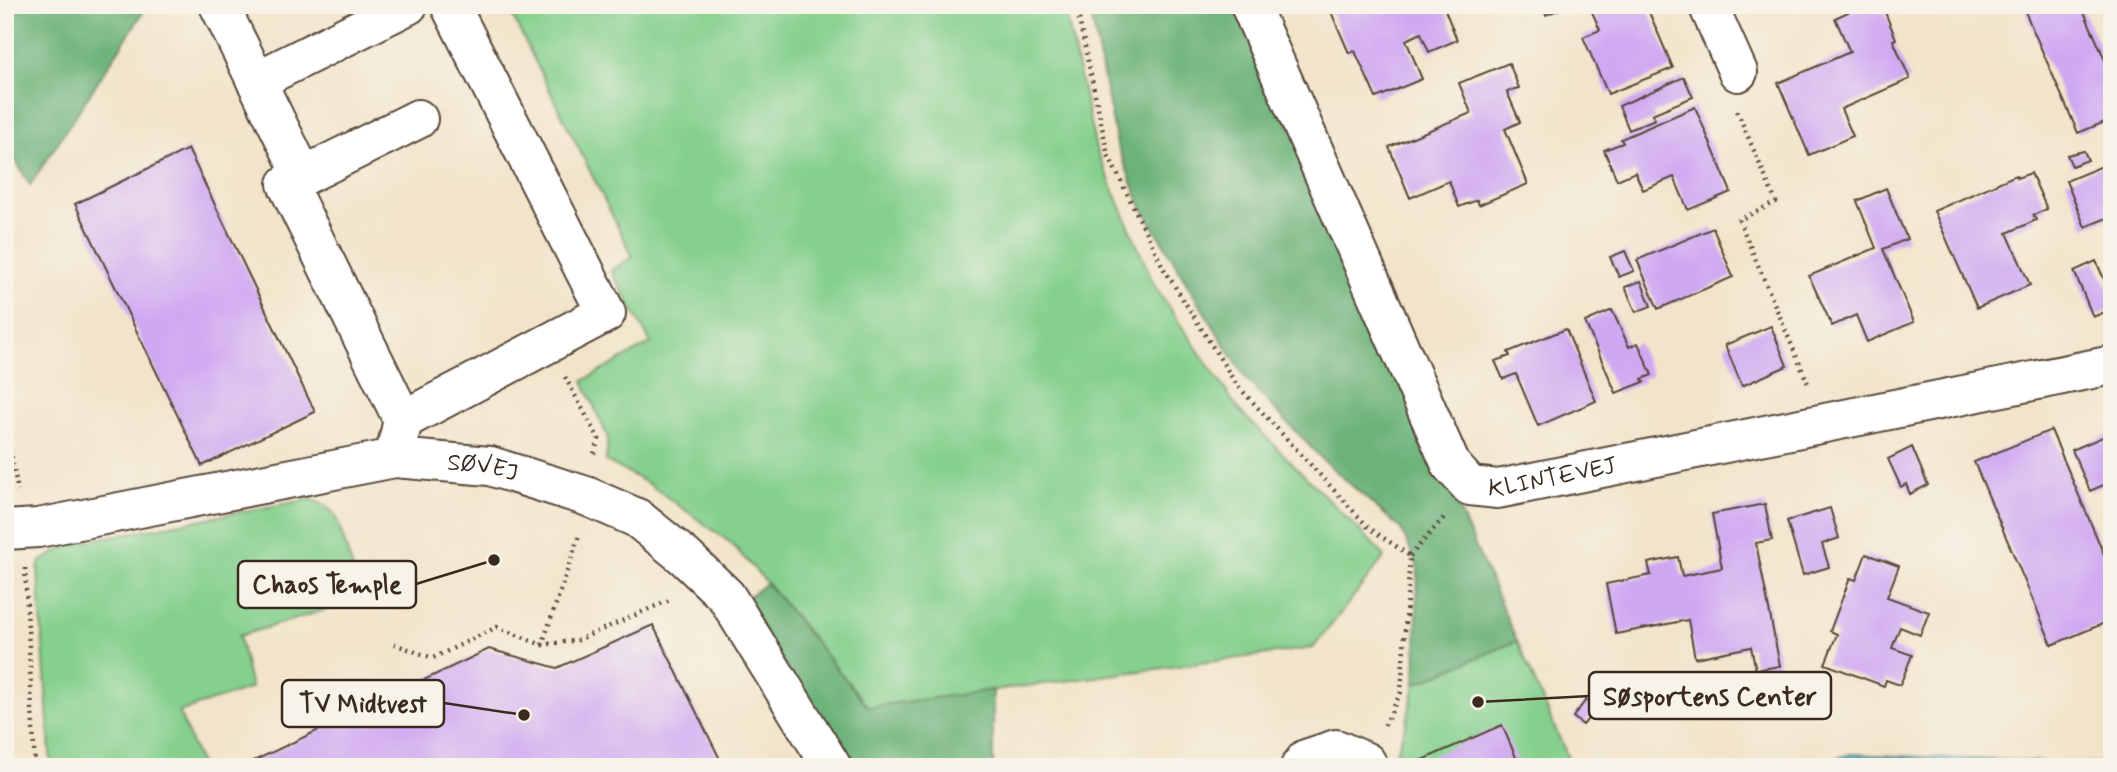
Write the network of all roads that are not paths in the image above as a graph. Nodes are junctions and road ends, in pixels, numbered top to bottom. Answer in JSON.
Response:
{"nodes":[{"id":1,"x":219,"y":5,"type":"edge"},
{"id":2,"x":408,"y":5,"type":"edge"},
{"id":3,"x":450,"y":5,"type":"edge"},
{"id":4,"x":1250,"y":5,"type":"edge"},
{"id":5,"x":1708,"y":5,"type":"edge"},
{"id":6,"x":1738,"y":72,"type":"road end"},
{"id":7,"x":256,"y":81,"type":"junction"},
{"id":8,"x":418,"y":119,"type":"dead end"},
{"id":9,"x":303,"y":176,"type":"junction"},
{"id":10,"x":2112,"y":365,"type":"edge"},
{"id":11,"x":403,"y":420,"type":"junction"},
{"id":12,"x":395,"y":458,"type":"junction"},
{"id":13,"x":16,"y":530,"type":"edge"},
{"id":14,"x":1367,"y":764,"type":"edge"},
{"id":15,"x":832,"y":767,"type":"edge"},
{"id":16,"x":1300,"y":767,"type":"edge"}],
"edges":[{"from":1,"to":7,"type":"street"},
{"from":2,"to":7,"type":"street"},
{"from":3,"to":11,"type":"street"},
{"from":4,"to":10,"type":"street","name":"KLINTEVEJ"},
{"from":5,"to":6,"type":"street"},
{"from":7,"to":9,"type":"street"},
{"from":8,"to":9,"type":"street"},
{"from":9,"to":11,"type":"street"},
{"from":11,"to":12,"type":"street"},
{"from":12,"to":13,"type":"street","name":"SØVEJ"},
{"from":12,"to":15,"type":"street","name":"SØVEJ"},
{"from":14,"to":16,"type":"street"}]}
